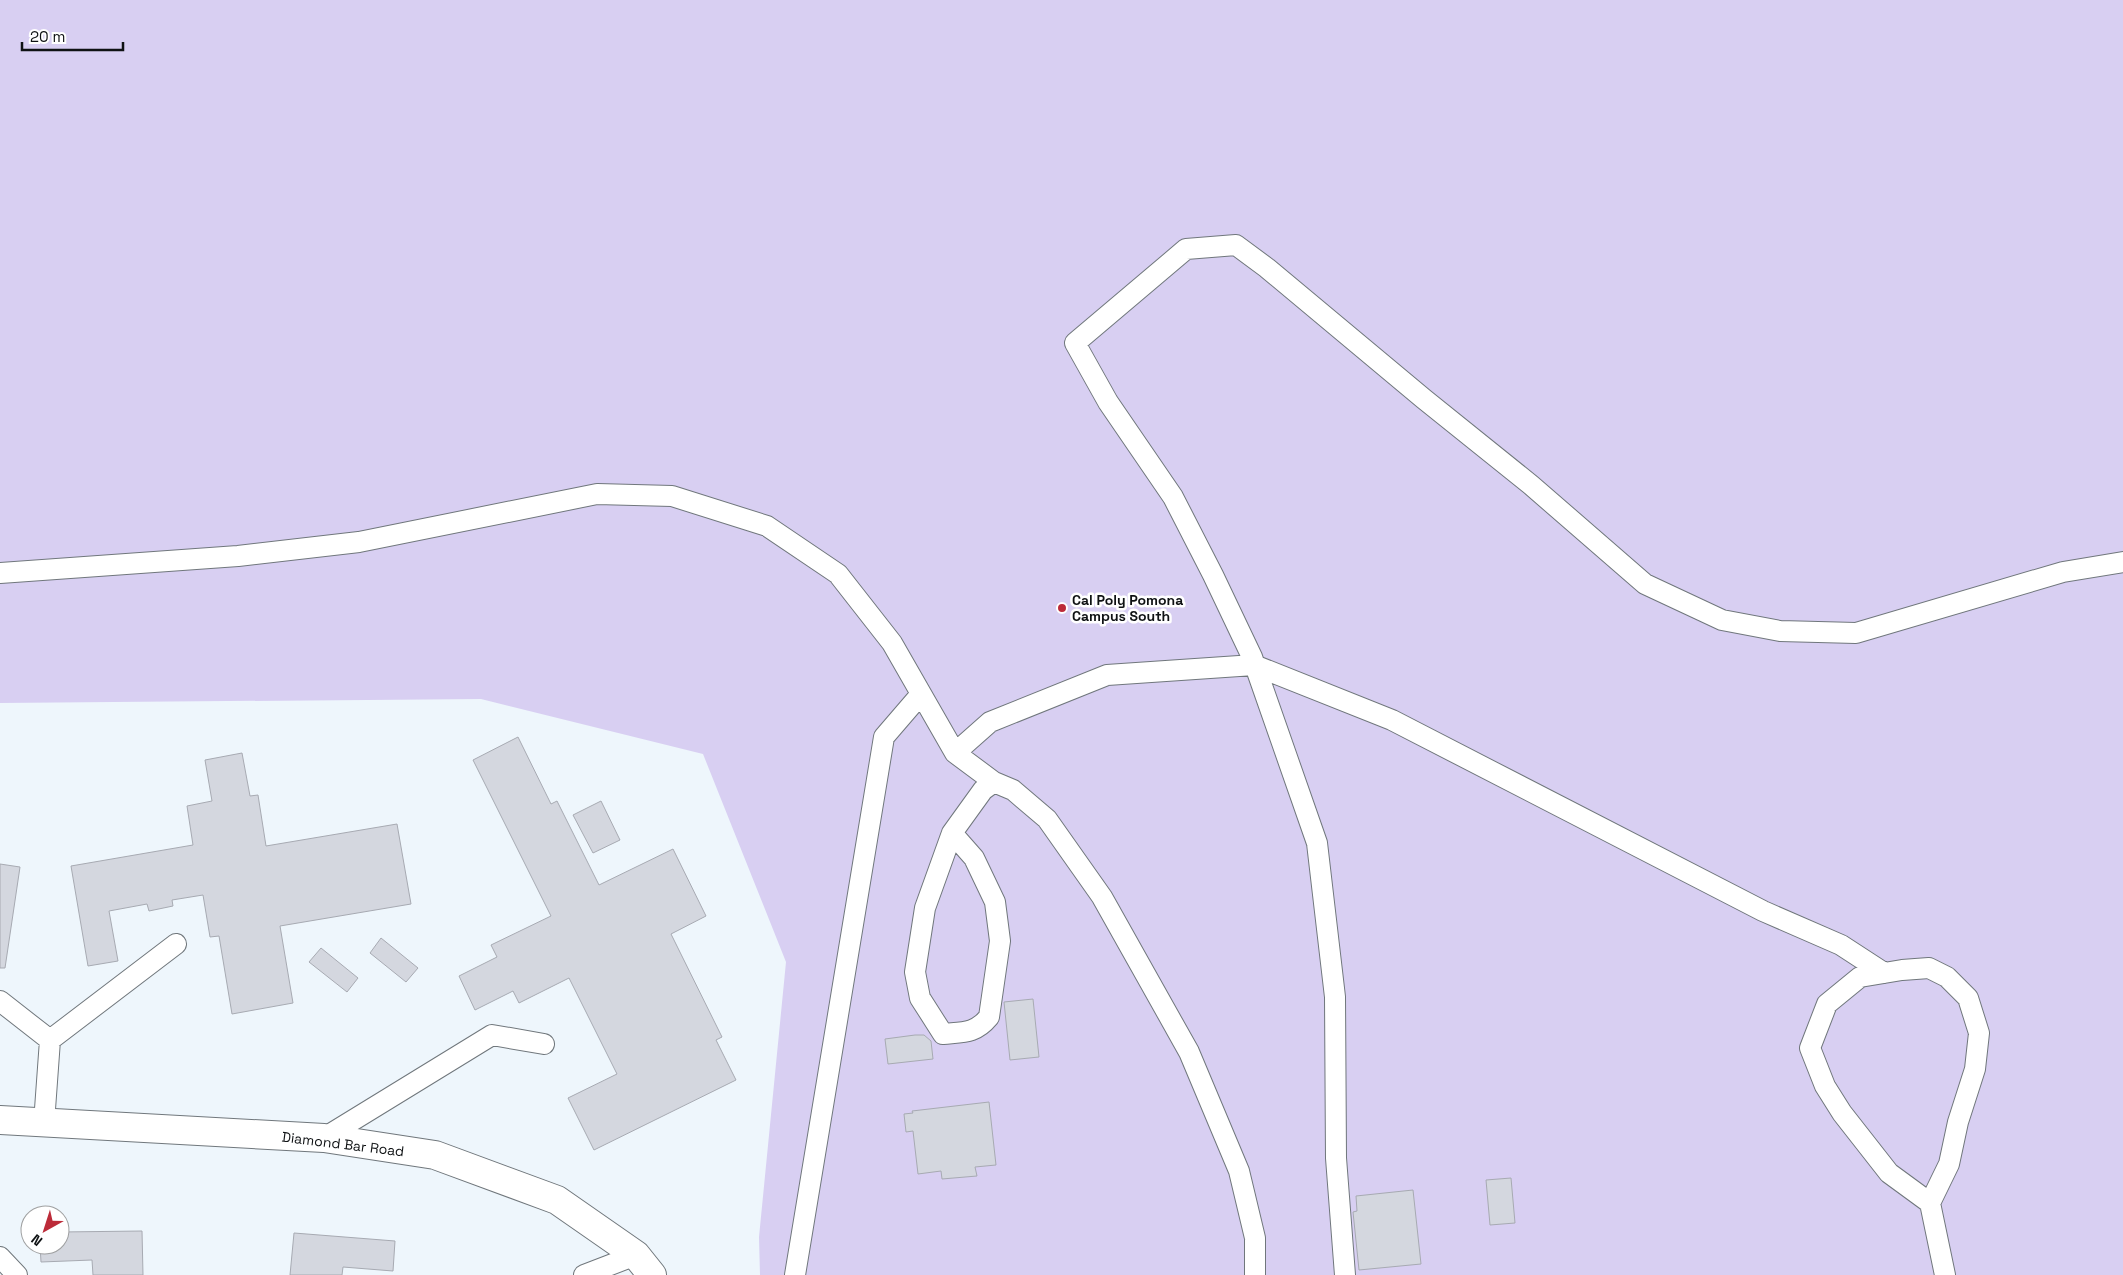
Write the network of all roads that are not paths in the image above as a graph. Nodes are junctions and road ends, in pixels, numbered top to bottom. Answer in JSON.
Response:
{"nodes":[{"id":1,"x":2123,"y":562,"type":"edge"},
{"id":2,"x":0,"y":573,"type":"edge"},
{"id":3,"x":1254,"y":664,"type":"junction"},
{"id":4,"x":921,"y":694,"type":"junction"},
{"id":5,"x":955,"y":753,"type":"junction"},
{"id":6,"x":994,"y":782,"type":"junction"},
{"id":7,"x":952,"y":833,"type":"junction"},
{"id":8,"x":176,"y":944,"type":"dead end"},
{"id":9,"x":1884,"y":973,"type":"junction"},
{"id":10,"x":0,"y":1001,"type":"edge"},
{"id":11,"x":50,"y":1040,"type":"junction"},
{"id":12,"x":544,"y":1044,"type":"dead end"},
{"id":13,"x":0,"y":1120,"type":"edge"},
{"id":14,"x":44,"y":1123,"type":"junction"},
{"id":15,"x":324,"y":1138,"type":"junction"},
{"id":16,"x":1930,"y":1202,"type":"junction"},
{"id":17,"x":0,"y":1257,"type":"edge"},
{"id":18,"x":644,"y":1265,"type":"edge"},
{"id":19,"x":17,"y":1275,"type":"edge"},
{"id":20,"x":584,"y":1275,"type":"edge"},
{"id":21,"x":795,"y":1275,"type":"edge"},
{"id":22,"x":1255,"y":1275,"type":"edge"},
{"id":23,"x":1344,"y":1275,"type":"edge"},
{"id":24,"x":1945,"y":1275,"type":"edge"}],
"edges":[{"from":1,"to":3,"type":"lane"},
{"from":2,"to":4,"type":"lane"},
{"from":3,"to":5,"type":"lane"},
{"from":3,"to":9,"type":"lane"},
{"from":3,"to":23,"type":"lane"},
{"from":4,"to":5,"type":"lane"},
{"from":4,"to":21,"type":"lane"},
{"from":5,"to":6,"type":"lane"},
{"from":6,"to":7,"type":"lane"},
{"from":6,"to":22,"type":"lane"},
{"from":7,"to":7,"type":"lane"},
{"from":8,"to":11,"type":"lane"},
{"from":9,"to":16,"type":"lane"},
{"from":9,"to":16,"type":"lane"},
{"from":10,"to":11,"type":"lane"},
{"from":11,"to":14,"type":"lane"},
{"from":12,"to":15,"type":"lane"},
{"from":13,"to":14,"type":"street","name":"Diamond Bar Road"},
{"from":14,"to":15,"type":"street","name":"Diamond Bar Road"},
{"from":15,"to":18,"type":"street","name":"Diamond Bar Road"},
{"from":16,"to":24,"type":"lane"},
{"from":17,"to":19,"type":"lane"},
{"from":18,"to":20,"type":"lane"}]}
